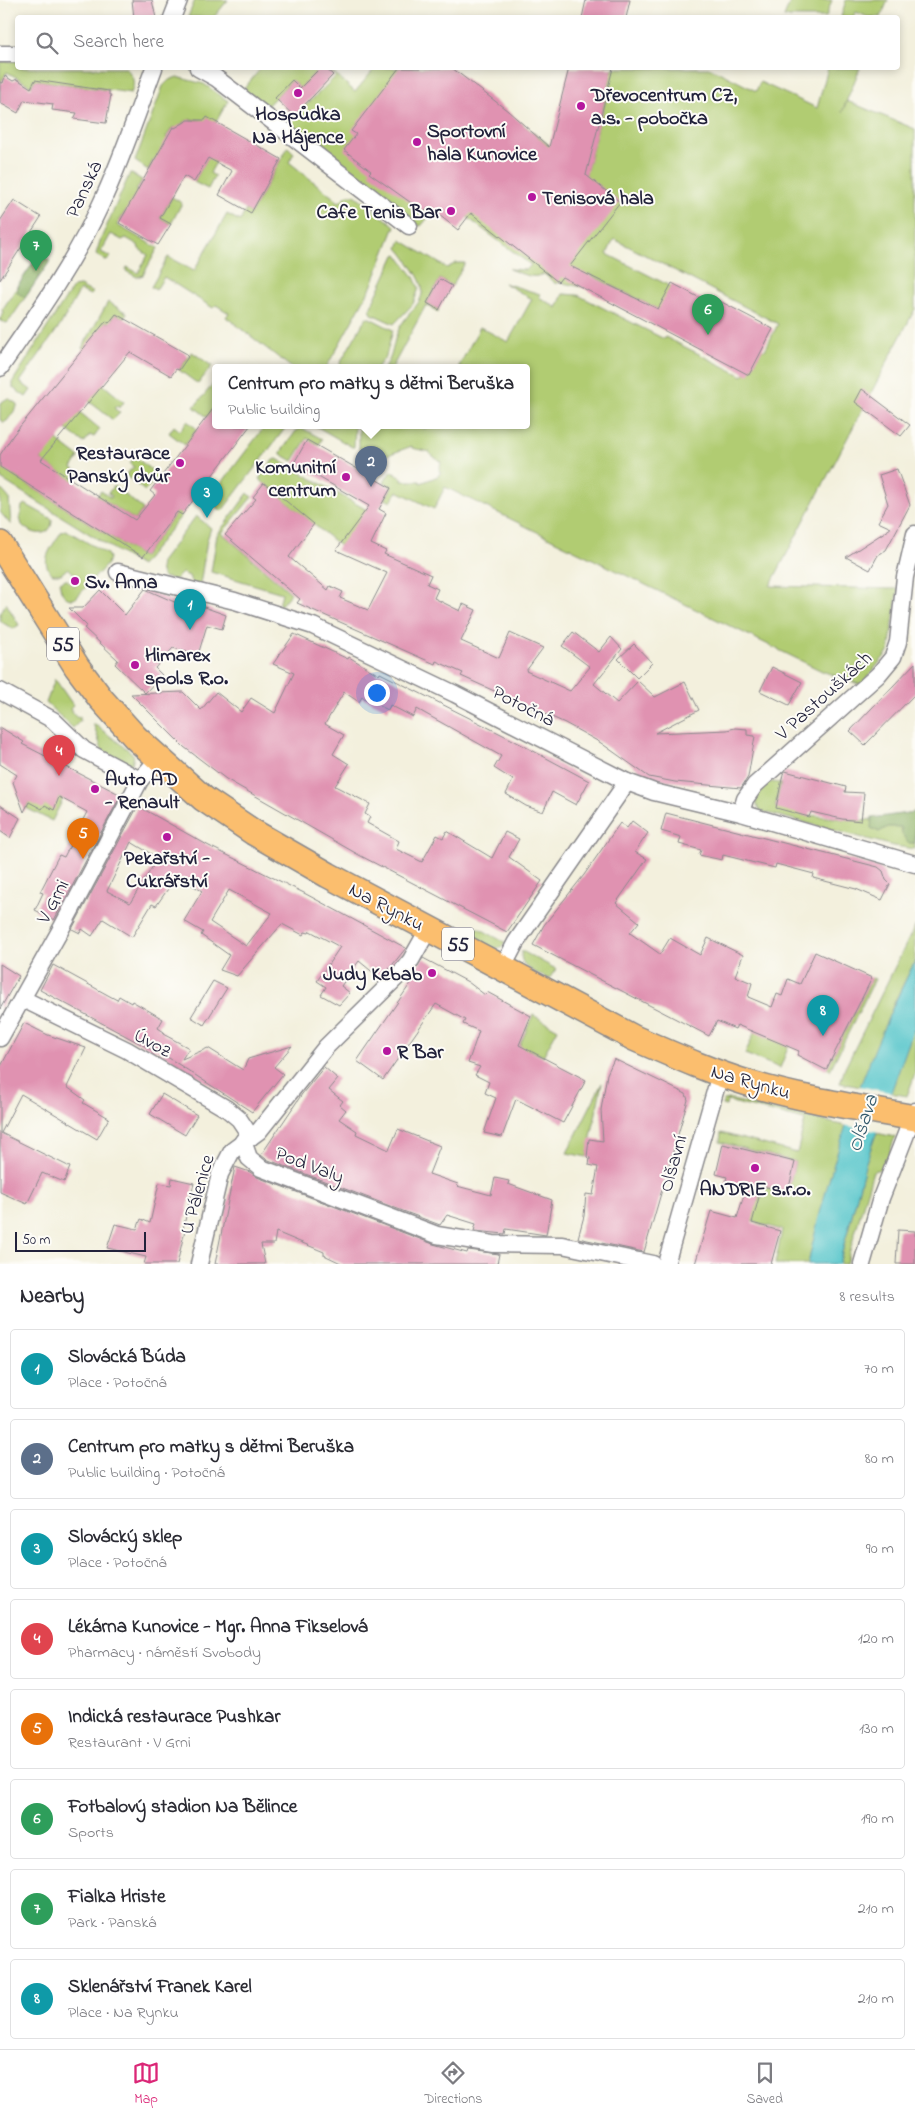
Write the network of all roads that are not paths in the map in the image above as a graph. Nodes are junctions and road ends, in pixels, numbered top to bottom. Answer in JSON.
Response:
{"nodes":[{"id":1,"x":179,"y":0,"type":"edge"},
{"id":2,"x":173,"y":15,"type":"edge"},
{"id":3,"x":0,"y":54,"type":"edge"},
{"id":4,"x":15,"y":54,"type":"edge"},
{"id":5,"x":153,"y":70,"type":"edge"},
{"id":6,"x":202,"y":70,"type":"edge"},
{"id":7,"x":409,"y":226,"type":"dead end"},
{"id":8,"x":0,"y":368,"type":"edge"},
{"id":9,"x":915,"y":534,"type":"edge"},
{"id":10,"x":0,"y":544,"type":"edge"},
{"id":11,"x":118,"y":572,"type":"dead end"},
{"id":12,"x":0,"y":691,"type":"edge"},
{"id":13,"x":158,"y":759,"type":"junction"},
{"id":14,"x":140,"y":780,"type":"junction"},
{"id":15,"x":627,"y":782,"type":"junction"},
{"id":16,"x":741,"y":813,"type":"junction"},
{"id":17,"x":915,"y":864,"type":"edge"},
{"id":18,"x":429,"y":928,"type":"junction"},
{"id":19,"x":503,"y":967,"type":"junction"},
{"id":20,"x":23,"y":999,"type":"junction"},
{"id":21,"x":6,"y":1014,"type":"edge"},
{"id":22,"x":0,"y":1038,"type":"edge"},
{"id":23,"x":720,"y":1074,"type":"junction"},
{"id":24,"x":911,"y":1116,"type":"edge"},
{"id":25,"x":247,"y":1139,"type":"junction"},
{"id":26,"x":199,"y":1264,"type":"edge"},
{"id":27,"x":654,"y":1264,"type":"edge"},
{"id":28,"x":666,"y":1264,"type":"edge"},
{"id":29,"x":862,"y":1264,"type":"edge"}],
"edges":[{"from":1,"to":2,"type":"street"},
{"from":3,"to":4,"type":"street"},
{"from":5,"to":8,"type":"street","name":"Panská"},
{"from":6,"to":7,"type":"street"},
{"from":9,"to":16,"type":"street","name":"V Pastouškách"},
{"from":10,"to":13,"type":"main road","name":"Na Rynku","number":"55"},
{"from":11,"to":15,"type":"street","name":"Potočná"},
{"from":12,"to":14,"type":"street"},
{"from":13,"to":14,"type":"street","name":"V Grni"},
{"from":13,"to":18,"type":"main road","name":"Na Rynku","number":"55"},
{"from":14,"to":20,"type":"street","name":"V Grni"},
{"from":15,"to":16,"type":"street","name":"Potočná"},
{"from":15,"to":19,"type":"street"},
{"from":16,"to":17,"type":"street","name":"Potočná"},
{"from":18,"to":19,"type":"main road","name":"Na Rynku","number":"55"},
{"from":18,"to":25,"type":"street","name":"Pod Valy"},
{"from":19,"to":23,"type":"main road","name":"Na Rynku","number":"55"},
{"from":20,"to":21,"type":"street","name":"V Grni"},
{"from":20,"to":25,"type":"street","name":"Úvoz"},
{"from":21,"to":22,"type":"street","name":"V Grni"},
{"from":23,"to":24,"type":"main road","name":"Na Rynku","number":"55"},
{"from":23,"to":28,"type":"street","name":"Olšavní"},
{"from":24,"to":29,"type":"street"},
{"from":25,"to":26,"type":"street","name":"U Pálenice"},
{"from":25,"to":27,"type":"street","name":"Pod Valy"}]}
